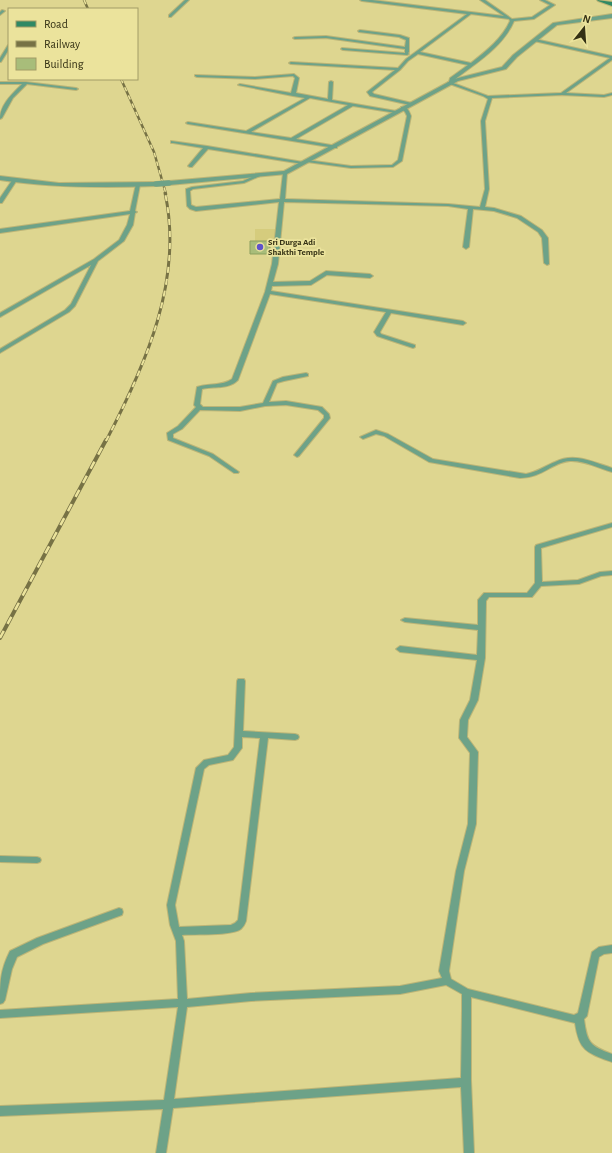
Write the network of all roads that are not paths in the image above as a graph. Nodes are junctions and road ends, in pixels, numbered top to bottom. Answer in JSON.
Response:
{"nodes":[{"id":1,"x":187,"y":0,"type":"edge"},
{"id":2,"x":362,"y":0,"type":"edge"},
{"id":3,"x":482,"y":0,"type":"edge"},
{"id":4,"x":542,"y":0,"type":"edge"},
{"id":5,"x":600,"y":0,"type":"edge"},
{"id":6,"x":612,"y":4,"type":"edge"},
{"id":7,"x":471,"y":13,"type":"junction"},
{"id":8,"x":170,"y":16,"type":"dead end"},
{"id":9,"x":612,"y":16,"type":"edge"},
{"id":10,"x":511,"y":19,"type":"junction"},
{"id":11,"x":360,"y":31,"type":"dead end"},
{"id":12,"x":295,"y":38,"type":"dead end"},
{"id":13,"x":535,"y":40,"type":"junction"},
{"id":14,"x":8,"y":48,"type":"edge"},
{"id":15,"x":407,"y":48,"type":"junction"},
{"id":16,"x":343,"y":49,"type":"dead end"},
{"id":17,"x":418,"y":52,"type":"junction"},
{"id":18,"x":407,"y":54,"type":"junction"},
{"id":19,"x":612,"y":58,"type":"edge"},
{"id":20,"x":407,"y":60,"type":"junction"},
{"id":21,"x":0,"y":61,"type":"edge"},
{"id":22,"x":291,"y":63,"type":"dead end"},
{"id":23,"x":471,"y":64,"type":"junction"},
{"id":24,"x":399,"y":69,"type":"junction"},
{"id":25,"x":197,"y":76,"type":"dead end"},
{"id":26,"x":0,"y":82,"type":"edge"},
{"id":27,"x":331,"y":82,"type":"dead end"},
{"id":28,"x":26,"y":83,"type":"junction"},
{"id":29,"x":450,"y":83,"type":"junction"},
{"id":30,"x":240,"y":86,"type":"dead end"},
{"id":31,"x":76,"y":89,"type":"dead end"},
{"id":32,"x":562,"y":94,"type":"junction"},
{"id":33,"x":612,"y":94,"type":"edge"},
{"id":34,"x":293,"y":95,"type":"junction"},
{"id":35,"x":309,"y":97,"type":"junction"},
{"id":36,"x":487,"y":97,"type":"junction"},
{"id":37,"x":330,"y":101,"type":"junction"},
{"id":38,"x":410,"y":104,"type":"junction"},
{"id":39,"x":351,"y":105,"type":"junction"},
{"id":40,"x":403,"y":108,"type":"junction"},
{"id":41,"x":396,"y":112,"type":"junction"},
{"id":42,"x":0,"y":118,"type":"edge"},
{"id":43,"x":188,"y":123,"type":"dead end"},
{"id":44,"x":248,"y":132,"type":"junction"},
{"id":45,"x":293,"y":139,"type":"junction"},
{"id":46,"x":173,"y":142,"type":"dead end"},
{"id":47,"x":207,"y":147,"type":"junction"},
{"id":48,"x":335,"y":147,"type":"junction"},
{"id":49,"x":305,"y":162,"type":"junction"},
{"id":50,"x":190,"y":166,"type":"dead end"},
{"id":51,"x":285,"y":173,"type":"junction"},
{"id":52,"x":258,"y":175,"type":"junction"},
{"id":53,"x":0,"y":178,"type":"edge"},
{"id":54,"x":15,"y":180,"type":"junction"},
{"id":55,"x":138,"y":185,"type":"junction"},
{"id":56,"x":282,"y":200,"type":"junction"},
{"id":57,"x":0,"y":202,"type":"edge"},
{"id":58,"x":471,"y":207,"type":"junction"},
{"id":59,"x":482,"y":208,"type":"junction"},
{"id":60,"x":134,"y":212,"type":"junction"},
{"id":61,"x":0,"y":230,"type":"edge"},
{"id":62,"x":466,"y":247,"type":"dead end"},
{"id":63,"x":96,"y":260,"type":"junction"},
{"id":64,"x":548,"y":263,"type":"dead end"},
{"id":65,"x":370,"y":276,"type":"dead end"},
{"id":66,"x":270,"y":284,"type":"junction"},
{"id":67,"x":268,"y":292,"type":"junction"},
{"id":68,"x":389,"y":312,"type":"junction"},
{"id":69,"x":0,"y":315,"type":"edge"},
{"id":70,"x":463,"y":323,"type":"dead end"},
{"id":71,"x":413,"y":346,"type":"dead end"},
{"id":72,"x":0,"y":351,"type":"edge"},
{"id":73,"x":306,"y":375,"type":"dead end"},
{"id":74,"x":265,"y":404,"type":"junction"},
{"id":75,"x":199,"y":408,"type":"junction"},
{"id":76,"x":363,"y":437,"type":"dead end"},
{"id":77,"x":297,"y":455,"type":"dead end"},
{"id":78,"x":612,"y":470,"type":"edge"},
{"id":79,"x":236,"y":472,"type":"dead end"},
{"id":80,"x":612,"y":525,"type":"edge"},
{"id":81,"x":612,"y":573,"type":"edge"},
{"id":82,"x":539,"y":584,"type":"junction"},
{"id":83,"x":406,"y":620,"type":"dead end"},
{"id":84,"x":482,"y":628,"type":"junction"},
{"id":85,"x":400,"y":649,"type":"dead end"},
{"id":86,"x":481,"y":658,"type":"junction"},
{"id":87,"x":241,"y":681,"type":"dead end"},
{"id":88,"x":239,"y":734,"type":"junction"},
{"id":89,"x":264,"y":735,"type":"junction"},
{"id":90,"x":295,"y":737,"type":"dead end"},
{"id":91,"x":0,"y":859,"type":"edge"},
{"id":92,"x":37,"y":860,"type":"dead end"},
{"id":93,"x":119,"y":912,"type":"dead end"},
{"id":94,"x":176,"y":931,"type":"junction"},
{"id":95,"x":612,"y":949,"type":"edge"},
{"id":96,"x":447,"y":982,"type":"junction"},
{"id":97,"x":466,"y":992,"type":"junction"},
{"id":98,"x":0,"y":1000,"type":"edge"},
{"id":99,"x":183,"y":1003,"type":"junction"},
{"id":100,"x":0,"y":1014,"type":"edge"},
{"id":101,"x":579,"y":1018,"type":"junction"},
{"id":102,"x":612,"y":1058,"type":"edge"},
{"id":103,"x":467,"y":1082,"type":"junction"},
{"id":104,"x":167,"y":1104,"type":"junction"},
{"id":105,"x":0,"y":1111,"type":"edge"},
{"id":106,"x":161,"y":1153,"type":"edge"},
{"id":107,"x":468,"y":1153,"type":"edge"}],
"edges":[{"from":1,"to":8,"type":"street"},
{"from":2,"to":7,"type":"street"},
{"from":3,"to":10,"type":"street"},
{"from":4,"to":10,"type":"street"},
{"from":5,"to":6,"type":"main road"},
{"from":7,"to":10,"type":"street"},
{"from":7,"to":17,"type":"street"},
{"from":9,"to":13,"type":"street"},
{"from":10,"to":23,"type":"street"},
{"from":11,"to":15,"type":"street"},
{"from":12,"to":15,"type":"street"},
{"from":13,"to":19,"type":"street"},
{"from":13,"to":29,"type":"street"},
{"from":14,"to":21,"type":"street"},
{"from":15,"to":18,"type":"street"},
{"from":16,"to":18,"type":"street"},
{"from":17,"to":20,"type":"street"},
{"from":17,"to":23,"type":"street"},
{"from":18,"to":20,"type":"street"},
{"from":19,"to":32,"type":"street"},
{"from":20,"to":24,"type":"street"},
{"from":22,"to":24,"type":"street"},
{"from":23,"to":29,"type":"street"},
{"from":24,"to":38,"type":"street"},
{"from":25,"to":34,"type":"street"},
{"from":26,"to":28,"type":"street"},
{"from":27,"to":37,"type":"street"},
{"from":28,"to":31,"type":"street"},
{"from":28,"to":42,"type":"street"},
{"from":29,"to":36,"type":"street"},
{"from":29,"to":38,"type":"street"},
{"from":30,"to":34,"type":"street"},
{"from":32,"to":33,"type":"street"},
{"from":32,"to":36,"type":"street"},
{"from":34,"to":35,"type":"street"},
{"from":35,"to":37,"type":"street"},
{"from":35,"to":44,"type":"street"},
{"from":36,"to":59,"type":"street"},
{"from":37,"to":39,"type":"street"},
{"from":38,"to":40,"type":"street"},
{"from":39,"to":41,"type":"street"},
{"from":39,"to":45,"type":"street"},
{"from":40,"to":41,"type":"street"},
{"from":40,"to":49,"type":"street"},
{"from":41,"to":48,"type":"street"},
{"from":43,"to":44,"type":"street"},
{"from":44,"to":45,"type":"street"},
{"from":45,"to":48,"type":"street"},
{"from":46,"to":47,"type":"street"},
{"from":47,"to":49,"type":"street"},
{"from":47,"to":50,"type":"street"},
{"from":48,"to":49,"type":"street"},
{"from":49,"to":51,"type":"street"},
{"from":51,"to":52,"type":"street"},
{"from":51,"to":56,"type":"street"},
{"from":52,"to":55,"type":"street","bridge":true},
{"from":52,"to":56,"type":"street"},
{"from":53,"to":54,"type":"street"},
{"from":54,"to":55,"type":"street"},
{"from":54,"to":57,"type":"street"},
{"from":55,"to":60,"type":"street"},
{"from":56,"to":58,"type":"street"},
{"from":56,"to":66,"type":"street"},
{"from":58,"to":59,"type":"street"},
{"from":58,"to":62,"type":"street"},
{"from":59,"to":64,"type":"street"},
{"from":60,"to":61,"type":"street"},
{"from":60,"to":63,"type":"street"},
{"from":63,"to":69,"type":"street"},
{"from":63,"to":72,"type":"street"},
{"from":65,"to":66,"type":"street"},
{"from":66,"to":67,"type":"street"},
{"from":67,"to":68,"type":"street"},
{"from":67,"to":75,"type":"street"},
{"from":68,"to":70,"type":"street"},
{"from":68,"to":71,"type":"street"},
{"from":73,"to":74,"type":"street"},
{"from":74,"to":75,"type":"street"},
{"from":74,"to":77,"type":"street"},
{"from":75,"to":79,"type":"street"},
{"from":76,"to":78,"type":"street"},
{"from":80,"to":82,"type":"street"},
{"from":81,"to":82,"type":"street"},
{"from":82,"to":84,"type":"street"},
{"from":83,"to":84,"type":"street"},
{"from":84,"to":86,"type":"street"},
{"from":85,"to":86,"type":"street"},
{"from":86,"to":96,"type":"street"},
{"from":87,"to":88,"type":"street"},
{"from":88,"to":89,"type":"street"},
{"from":88,"to":94,"type":"street"},
{"from":89,"to":90,"type":"street"},
{"from":89,"to":94,"type":"street"},
{"from":91,"to":92,"type":"street"},
{"from":93,"to":98,"type":"street"},
{"from":94,"to":99,"type":"street"},
{"from":95,"to":101,"type":"street"},
{"from":96,"to":97,"type":"street"},
{"from":96,"to":99,"type":"street"},
{"from":97,"to":101,"type":"street"},
{"from":97,"to":103,"type":"street"},
{"from":99,"to":100,"type":"street"},
{"from":99,"to":104,"type":"street"},
{"from":101,"to":102,"type":"street"},
{"from":103,"to":104,"type":"street"},
{"from":103,"to":107,"type":"street"},
{"from":104,"to":105,"type":"street"},
{"from":104,"to":106,"type":"street"}]}
